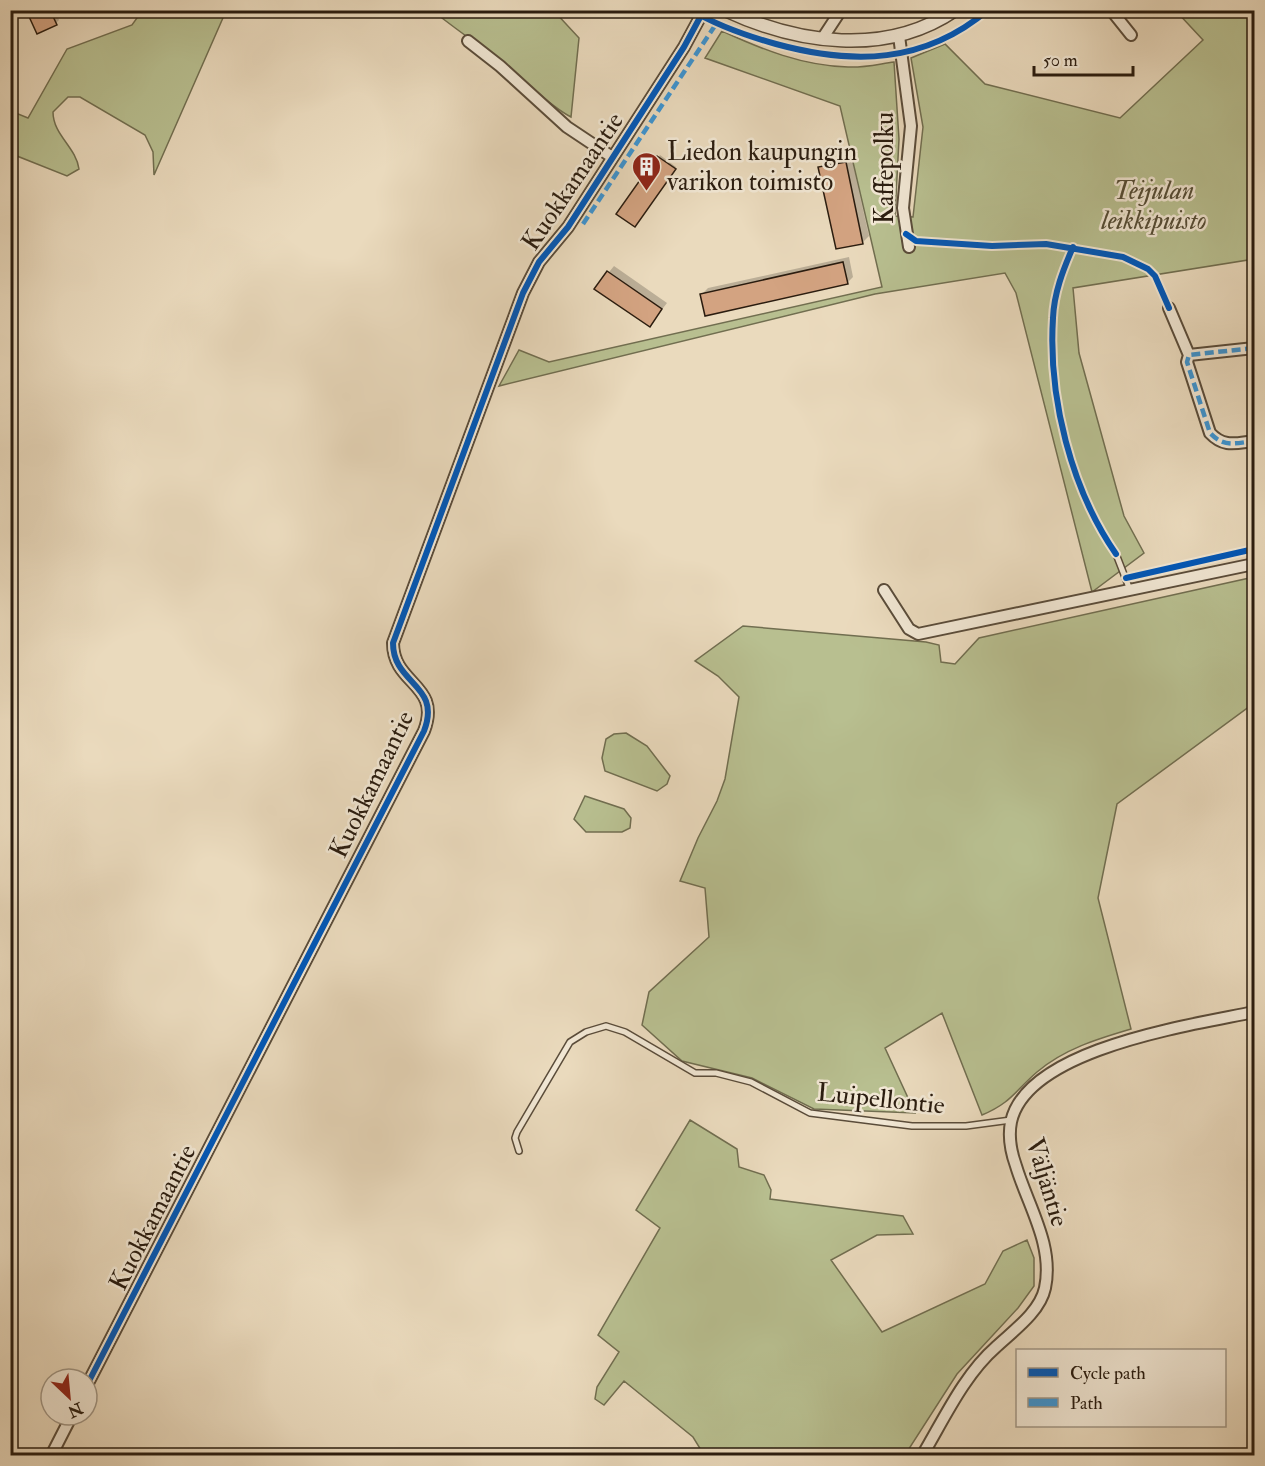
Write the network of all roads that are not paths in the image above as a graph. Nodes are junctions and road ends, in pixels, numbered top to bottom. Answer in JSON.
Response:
{"nodes":[{"id":1,"x":704,"y":10,"type":"edge"},
{"id":2,"x":725,"y":10,"type":"edge"},
{"id":3,"x":841,"y":10,"type":"edge"},
{"id":4,"x":955,"y":10,"type":"edge"},
{"id":5,"x":1111,"y":10,"type":"edge"},
{"id":6,"x":1131,"y":35,"type":"dead end"},
{"id":7,"x":899,"y":36,"type":"junction"},
{"id":8,"x":822,"y":39,"type":"junction"},
{"id":9,"x":468,"y":41,"type":"dead end"},
{"id":10,"x":612,"y":157,"type":"junction"},
{"id":11,"x":909,"y":247,"type":"dead end"},
{"id":12,"x":1169,"y":308,"type":"dead end"},
{"id":13,"x":1254,"y":348,"type":"edge"},
{"id":14,"x":1189,"y":355,"type":"junction"},
{"id":15,"x":1254,"y":441,"type":"edge"},
{"id":16,"x":1116,"y":554,"type":"dead end"},
{"id":17,"x":1254,"y":564,"type":"edge"},
{"id":18,"x":884,"y":590,"type":"dead end"},
{"id":19,"x":1130,"y":590,"type":"junction"},
{"id":20,"x":1254,"y":1012,"type":"edge"},
{"id":21,"x":1011,"y":1120,"type":"junction"},
{"id":22,"x":519,"y":1151,"type":"dead end"},
{"id":23,"x":96,"y":1367,"type":"edge"},
{"id":24,"x":66,"y":1427,"type":"edge"},
{"id":25,"x":51,"y":1455,"type":"edge"},
{"id":26,"x":922,"y":1455,"type":"edge"}],
"edges":[{"from":1,"to":10,"type":"street","name":"Kuokkamaantie"},
{"from":2,"to":8,"type":"street"},
{"from":3,"to":8,"type":"street"},
{"from":4,"to":7,"type":"street"},
{"from":5,"to":6,"type":"street"},
{"from":7,"to":8,"type":"street"},
{"from":7,"to":11,"type":"street","name":"Kaffepolku"},
{"from":9,"to":10,"type":"street"},
{"from":10,"to":23,"type":"street","name":"Kuokkamaantie"},
{"from":12,"to":14,"type":"street"},
{"from":13,"to":14,"type":"street"},
{"from":14,"to":15,"type":"street"},
{"from":16,"to":19,"type":"lane"},
{"from":17,"to":19,"type":"street"},
{"from":18,"to":19,"type":"street"},
{"from":20,"to":21,"type":"street","name":"Väljäntie"},
{"from":21,"to":22,"type":"lane","name":"Luipellontie"},
{"from":21,"to":26,"type":"street","name":"Väljäntie"},
{"from":24,"to":25,"type":"street"}]}
